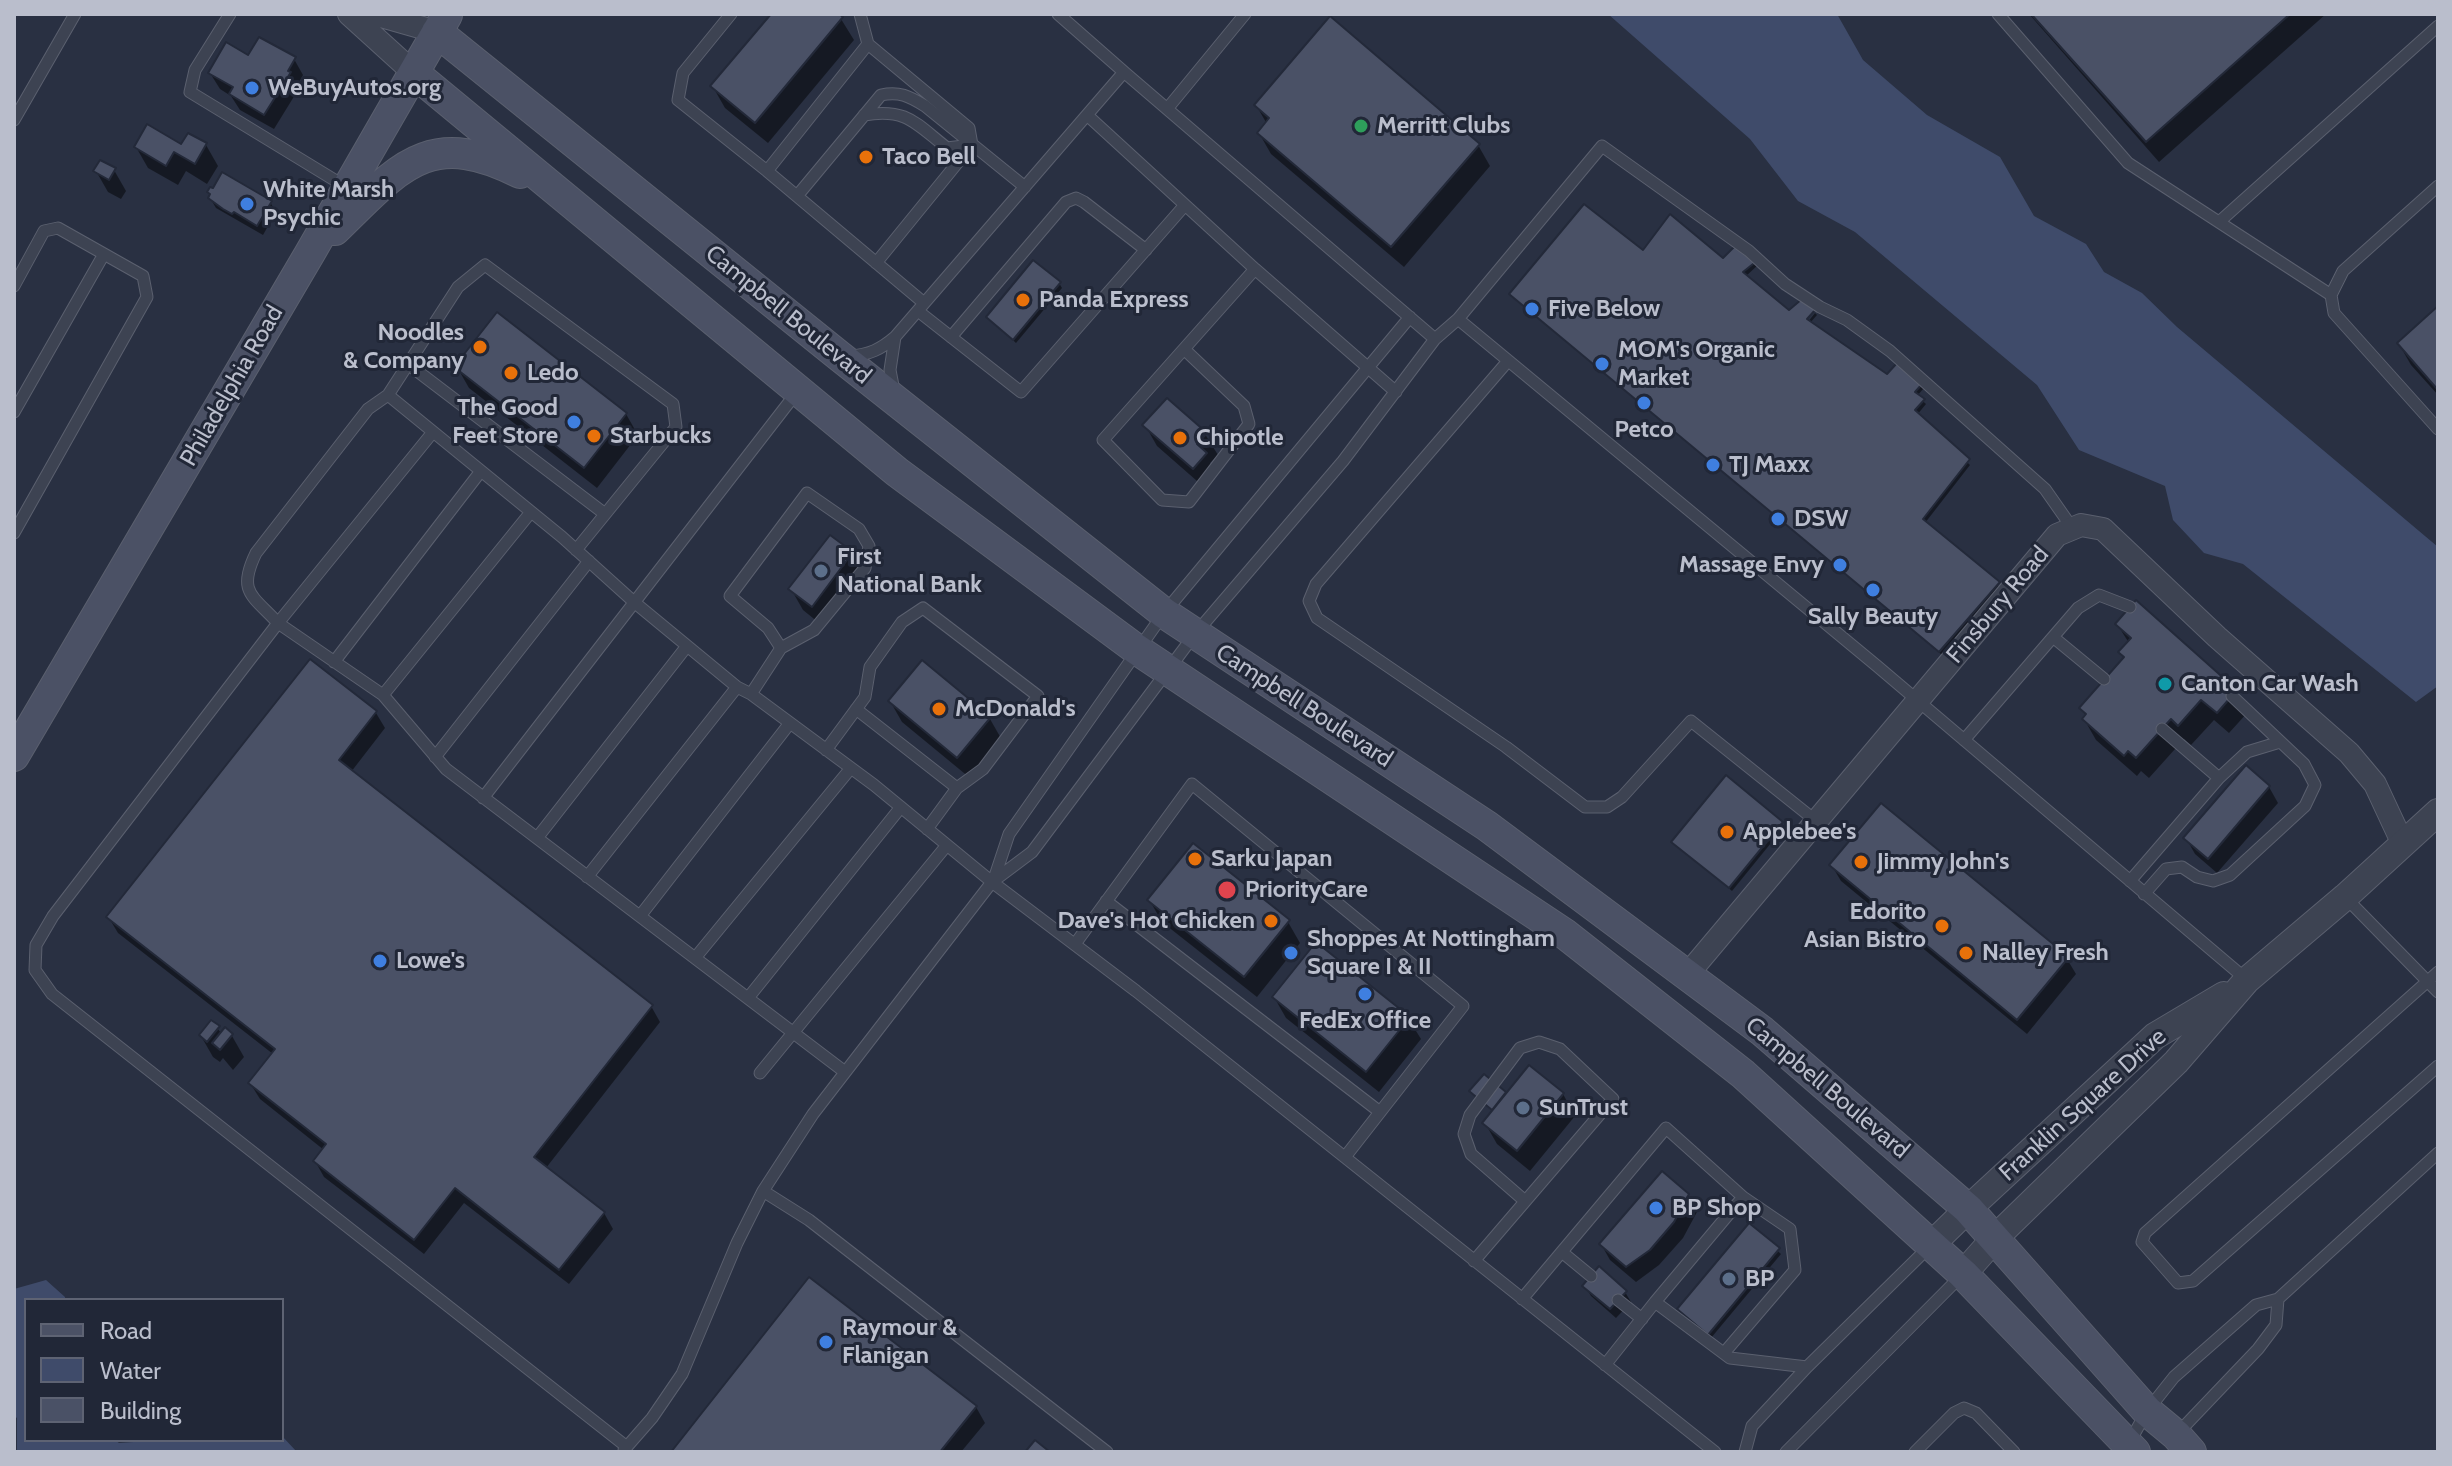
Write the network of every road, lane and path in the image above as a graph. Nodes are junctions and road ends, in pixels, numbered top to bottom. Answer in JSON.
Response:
{"nodes":[{"id":1,"x":75,"y":14,"type":"edge"},
{"id":2,"x":230,"y":14,"type":"edge"},
{"id":3,"x":349,"y":14,"type":"edge"},
{"id":4,"x":374,"y":14,"type":"edge"},
{"id":5,"x":731,"y":14,"type":"edge"},
{"id":6,"x":860,"y":14,"type":"edge"},
{"id":7,"x":1058,"y":14,"type":"edge"},
{"id":8,"x":1245,"y":14,"type":"edge"},
{"id":9,"x":1998,"y":14,"type":"edge"},
{"id":10,"x":442,"y":23,"type":"edge"},
{"id":11,"x":2438,"y":26,"type":"edge"},
{"id":12,"x":868,"y":44,"type":"junction"},
{"id":13,"x":1124,"y":72,"type":"junction"},
{"id":14,"x":414,"y":73,"type":"junction"},
{"id":15,"x":1167,"y":109,"type":"junction"},
{"id":16,"x":864,"y":115,"type":"junction"},
{"id":17,"x":1087,"y":115,"type":"junction"},
{"id":18,"x":14,"y":120,"type":"edge"},
{"id":19,"x":972,"y":145,"type":"junction"},
{"id":20,"x":767,"y":171,"type":"junction"},
{"id":21,"x":2438,"y":186,"type":"edge"},
{"id":22,"x":1025,"y":187,"type":"junction"},
{"id":23,"x":348,"y":188,"type":"junction"},
{"id":24,"x":797,"y":196,"type":"junction"},
{"id":25,"x":567,"y":198,"type":"junction"},
{"id":26,"x":1185,"y":205,"type":"junction"},
{"id":27,"x":2219,"y":222,"type":"junction"},
{"id":28,"x":1146,"y":250,"type":"junction"},
{"id":29,"x":310,"y":253,"type":"junction"},
{"id":30,"x":104,"y":254,"type":"junction"},
{"id":31,"x":876,"y":263,"type":"junction"},
{"id":32,"x":1255,"y":269,"type":"junction"},
{"id":33,"x":14,"y":287,"type":"edge"},
{"id":34,"x":2331,"y":295,"type":"junction"},
{"id":35,"x":921,"y":307,"type":"junction"},
{"id":36,"x":1410,"y":317,"type":"junction"},
{"id":37,"x":1458,"y":319,"type":"junction"},
{"id":38,"x":895,"y":337,"type":"junction"},
{"id":39,"x":951,"y":337,"type":"junction"},
{"id":40,"x":1435,"y":339,"type":"junction"},
{"id":41,"x":1184,"y":349,"type":"junction"},
{"id":42,"x":838,"y":355,"type":"junction"},
{"id":43,"x":1508,"y":361,"type":"junction"},
{"id":44,"x":408,"y":364,"type":"junction"},
{"id":45,"x":1367,"y":368,"type":"junction"},
{"id":46,"x":797,"y":391,"type":"junction"},
{"id":47,"x":1396,"y":392,"type":"junction"},
{"id":48,"x":388,"y":395,"type":"junction"},
{"id":49,"x":898,"y":403,"type":"junction"},
{"id":50,"x":14,"y":412,"type":"edge"},
{"id":51,"x":2438,"y":429,"type":"edge"},
{"id":52,"x":433,"y":432,"type":"junction"},
{"id":53,"x":481,"y":471,"type":"junction"},
{"id":54,"x":531,"y":512,"type":"junction"},
{"id":55,"x":605,"y":514,"type":"junction"},
{"id":56,"x":2073,"y":529,"type":"junction"},
{"id":57,"x":14,"y":533,"type":"edge"},
{"id":58,"x":576,"y":550,"type":"junction"},
{"id":59,"x":589,"y":561,"type":"junction"},
{"id":60,"x":634,"y":602,"type":"junction"},
{"id":61,"x":2130,"y":607,"type":"dead end"},
{"id":62,"x":1164,"y":613,"type":"junction"},
{"id":63,"x":278,"y":623,"type":"junction"},
{"id":64,"x":1195,"y":634,"type":"junction"},
{"id":65,"x":2053,"y":637,"type":"junction"},
{"id":66,"x":687,"y":646,"type":"junction"},
{"id":67,"x":781,"y":648,"type":"junction"},
{"id":68,"x":1136,"y":649,"type":"junction"},
{"id":69,"x":334,"y":662,"type":"junction"},
{"id":70,"x":1168,"y":671,"type":"junction"},
{"id":71,"x":2104,"y":679,"type":"dead end"},
{"id":72,"x":737,"y":687,"type":"junction"},
{"id":73,"x":751,"y":694,"type":"junction"},
{"id":74,"x":383,"y":695,"type":"junction"},
{"id":75,"x":2232,"y":696,"type":"dead end"},
{"id":76,"x":1918,"y":700,"type":"junction"},
{"id":77,"x":856,"y":709,"type":"junction"},
{"id":78,"x":790,"y":723,"type":"junction"},
{"id":79,"x":2162,"y":729,"type":"dead end"},
{"id":80,"x":1964,"y":740,"type":"junction"},
{"id":81,"x":2280,"y":742,"type":"junction"},
{"id":82,"x":826,"y":750,"type":"junction"},
{"id":83,"x":14,"y":756,"type":"edge"},
{"id":84,"x":435,"y":757,"type":"junction"},
{"id":85,"x":851,"y":768,"type":"junction"},
{"id":86,"x":2219,"y":778,"type":"junction"},
{"id":87,"x":957,"y":788,"type":"junction"},
{"id":88,"x":483,"y":798,"type":"junction"},
{"id":89,"x":901,"y":807,"type":"junction"},
{"id":90,"x":2438,"y":812,"type":"edge"},
{"id":91,"x":1816,"y":821,"type":"junction"},
{"id":92,"x":927,"y":829,"type":"junction"},
{"id":93,"x":537,"y":838,"type":"junction"},
{"id":94,"x":2403,"y":844,"type":"junction"},
{"id":95,"x":947,"y":845,"type":"junction"},
{"id":96,"x":587,"y":877,"type":"junction"},
{"id":97,"x":2130,"y":881,"type":"junction"},
{"id":98,"x":992,"y":882,"type":"junction"},
{"id":99,"x":2144,"y":894,"type":"junction"},
{"id":100,"x":2345,"y":897,"type":"junction"},
{"id":101,"x":1106,"y":901,"type":"junction"},
{"id":102,"x":640,"y":916,"type":"junction"},
{"id":103,"x":1075,"y":944,"type":"junction"},
{"id":104,"x":695,"y":958,"type":"junction"},
{"id":105,"x":2438,"y":972,"type":"edge"},
{"id":106,"x":1687,"y":975,"type":"junction"},
{"id":107,"x":2247,"y":980,"type":"junction"},
{"id":108,"x":2428,"y":980,"type":"junction"},
{"id":109,"x":2438,"y":992,"type":"edge"},
{"id":110,"x":748,"y":998,"type":"junction"},
{"id":111,"x":794,"y":1033,"type":"junction"},
{"id":112,"x":2438,"y":1066,"type":"edge"},
{"id":113,"x":845,"y":1072,"type":"junction"},
{"id":114,"x":760,"y":1073,"type":"dead end"},
{"id":115,"x":1380,"y":1112,"type":"junction"},
{"id":116,"x":2438,"y":1155,"type":"edge"},
{"id":117,"x":1345,"y":1157,"type":"junction"},
{"id":118,"x":763,"y":1191,"type":"junction"},
{"id":119,"x":1743,"y":1197,"type":"junction"},
{"id":120,"x":1525,"y":1201,"type":"junction"},
{"id":121,"x":1968,"y":1209,"type":"junction"},
{"id":122,"x":1995,"y":1238,"type":"junction"},
{"id":123,"x":1931,"y":1245,"type":"junction"},
{"id":124,"x":1563,"y":1253,"type":"junction"},
{"id":125,"x":1474,"y":1261,"type":"junction"},
{"id":126,"x":1963,"y":1274,"type":"junction"},
{"id":127,"x":1591,"y":1276,"type":"dead end"},
{"id":128,"x":1522,"y":1299,"type":"junction"},
{"id":129,"x":2278,"y":1299,"type":"junction"},
{"id":130,"x":1618,"y":1300,"type":"dead end"},
{"id":131,"x":1655,"y":1302,"type":"junction"},
{"id":132,"x":1642,"y":1319,"type":"junction"},
{"id":133,"x":1727,"y":1355,"type":"junction"},
{"id":134,"x":1605,"y":1365,"type":"junction"},
{"id":135,"x":1807,"y":1367,"type":"junction"},
{"id":136,"x":2147,"y":1411,"type":"junction"},
{"id":137,"x":2183,"y":1443,"type":"edge"},
{"id":138,"x":2131,"y":1448,"type":"edge"},
{"id":139,"x":625,"y":1449,"type":"edge"},
{"id":140,"x":1107,"y":1452,"type":"edge"},
{"id":141,"x":1715,"y":1452,"type":"edge"},
{"id":142,"x":1745,"y":1452,"type":"edge"},
{"id":143,"x":1786,"y":1452,"type":"edge"},
{"id":144,"x":1915,"y":1452,"type":"edge"},
{"id":145,"x":2014,"y":1452,"type":"edge"}],
"edges":[{"from":1,"to":18,"type":"lane"},
{"from":2,"to":23,"type":"lane"},
{"from":3,"to":14,"type":"street","name":"Campbell Boulevard"},
{"from":4,"to":10,"type":"street","name":"Campbell Boulevard"},
{"from":5,"to":20,"type":"lane"},
{"from":6,"to":12,"type":"lane"},
{"from":7,"to":13,"type":"lane"},
{"from":8,"to":15,"type":"lane"},
{"from":9,"to":27,"type":"lane"},
{"from":10,"to":14,"type":"main road","name":"Philadelphia Road"},
{"from":10,"to":42,"type":"main road","name":"Campbell Boulevard"},
{"from":11,"to":27,"type":"lane"},
{"from":12,"to":19,"type":"lane"},
{"from":12,"to":20,"type":"lane"},
{"from":13,"to":15,"type":"lane"},
{"from":13,"to":17,"type":"lane"},
{"from":14,"to":23,"type":"main road","name":"Philadelphia Road"},
{"from":14,"to":25,"type":"main road","name":"Campbell Boulevard"},
{"from":15,"to":36,"type":"lane"},
{"from":16,"to":19,"type":"lane"},
{"from":16,"to":19,"type":"lane"},
{"from":16,"to":24,"type":"lane"},
{"from":17,"to":22,"type":"lane"},
{"from":17,"to":26,"type":"lane"},
{"from":19,"to":22,"type":"lane"},
{"from":19,"to":31,"type":"lane"},
{"from":20,"to":24,"type":"lane"},
{"from":21,"to":34,"type":"lane"},
{"from":22,"to":35,"type":"lane"},
{"from":23,"to":29,"type":"main road","name":"Philadelphia Road"},
{"from":24,"to":31,"type":"lane"},
{"from":25,"to":29,"type":"main road"},
{"from":25,"to":46,"type":"main road","name":"Campbell Boulevard"},
{"from":26,"to":28,"type":"lane"},
{"from":26,"to":32,"type":"lane"},
{"from":27,"to":34,"type":"lane"},
{"from":28,"to":39,"type":"lane"},
{"from":28,"to":39,"type":"lane"},
{"from":29,"to":83,"type":"main road","name":"Philadelphia Road"},
{"from":30,"to":33,"type":"lane"},
{"from":30,"to":50,"type":"lane"},
{"from":30,"to":57,"type":"lane"},
{"from":31,"to":35,"type":"lane"},
{"from":32,"to":41,"type":"lane"},
{"from":32,"to":45,"type":"lane"},
{"from":34,"to":51,"type":"lane"},
{"from":35,"to":38,"type":"lane"},
{"from":35,"to":39,"type":"lane"},
{"from":36,"to":40,"type":"lane"},
{"from":36,"to":45,"type":"lane"},
{"from":37,"to":40,"type":"lane"},
{"from":37,"to":43,"type":"lane"},
{"from":37,"to":56,"type":"lane"},
{"from":38,"to":42,"type":"lane"},
{"from":38,"to":49,"type":"lane"},
{"from":40,"to":47,"type":"lane"},
{"from":41,"to":41,"type":"lane"},
{"from":42,"to":49,"type":"main road","name":"Campbell Boulevard"},
{"from":43,"to":76,"type":"lane"},
{"from":43,"to":91,"type":"lane"},
{"from":44,"to":48,"type":"lane"},
{"from":44,"to":55,"type":"lane"},
{"from":44,"to":55,"type":"lane"},
{"from":45,"to":47,"type":"lane"},
{"from":45,"to":62,"type":"lane"},
{"from":46,"to":60,"type":"lane"},
{"from":46,"to":68,"type":"main road","name":"Campbell Boulevard"},
{"from":47,"to":64,"type":"lane"},
{"from":48,"to":52,"type":"lane"},
{"from":48,"to":63,"type":"lane"},
{"from":49,"to":62,"type":"main road","name":"Campbell Boulevard"},
{"from":52,"to":53,"type":"lane"},
{"from":52,"to":63,"type":"lane"},
{"from":53,"to":54,"type":"lane"},
{"from":53,"to":69,"type":"lane"},
{"from":54,"to":58,"type":"lane"},
{"from":54,"to":74,"type":"lane"},
{"from":55,"to":58,"type":"lane"},
{"from":56,"to":76,"type":"street","name":"Finsbury Road"},
{"from":56,"to":94,"type":"street","name":"Finsbury Road"},
{"from":58,"to":59,"type":"lane"},
{"from":59,"to":60,"type":"lane"},
{"from":59,"to":84,"type":"lane"},
{"from":60,"to":66,"type":"lane"},
{"from":60,"to":88,"type":"lane"},
{"from":61,"to":65,"type":"lane"},
{"from":62,"to":64,"type":"main road","name":"Campbell Boulevard"},
{"from":62,"to":68,"type":"lane"},
{"from":63,"to":69,"type":"lane"},
{"from":63,"to":139,"type":"lane"},
{"from":64,"to":70,"type":"lane"},
{"from":64,"to":106,"type":"main road","name":"Campbell Boulevard"},
{"from":65,"to":71,"type":"lane"},
{"from":65,"to":80,"type":"lane"},
{"from":66,"to":72,"type":"lane"},
{"from":66,"to":93,"type":"lane"},
{"from":67,"to":67,"type":"lane"},
{"from":67,"to":73,"type":"lane"},
{"from":68,"to":70,"type":"main road","name":"Campbell Boulevard"},
{"from":68,"to":98,"type":"lane"},
{"from":69,"to":74,"type":"lane"},
{"from":70,"to":98,"type":"lane"},
{"from":70,"to":123,"type":"main road","name":"Campbell Boulevard"},
{"from":72,"to":73,"type":"lane"},
{"from":72,"to":96,"type":"lane"},
{"from":73,"to":78,"type":"lane"},
{"from":74,"to":84,"type":"lane"},
{"from":75,"to":81,"type":"lane"},
{"from":76,"to":80,"type":"lane"},
{"from":76,"to":91,"type":"street","name":"Finsbury Road"},
{"from":77,"to":82,"type":"lane"},
{"from":77,"to":87,"type":"lane"},
{"from":77,"to":87,"type":"lane"},
{"from":78,"to":82,"type":"lane"},
{"from":78,"to":102,"type":"lane"},
{"from":79,"to":86,"type":"lane"},
{"from":80,"to":97,"type":"lane"},
{"from":81,"to":86,"type":"lane"},
{"from":81,"to":99,"type":"lane"},
{"from":82,"to":85,"type":"lane"},
{"from":84,"to":88,"type":"lane"},
{"from":85,"to":89,"type":"lane"},
{"from":85,"to":104,"type":"lane"},
{"from":86,"to":97,"type":"lane"},
{"from":87,"to":92,"type":"lane"},
{"from":88,"to":93,"type":"lane"},
{"from":89,"to":92,"type":"lane"},
{"from":89,"to":110,"type":"lane"},
{"from":90,"to":94,"type":"street","name":"Franklin Square Drive"},
{"from":91,"to":106,"type":"street","name":"Finsbury Road"},
{"from":92,"to":95,"type":"lane"},
{"from":93,"to":96,"type":"lane"},
{"from":94,"to":100,"type":"street","name":"Franklin Square Drive"},
{"from":95,"to":98,"type":"lane"},
{"from":95,"to":111,"type":"lane"},
{"from":96,"to":102,"type":"lane"},
{"from":97,"to":99,"type":"lane"},
{"from":98,"to":103,"type":"lane"},
{"from":98,"to":113,"type":"lane"},
{"from":99,"to":107,"type":"lane"},
{"from":100,"to":107,"type":"street","name":"Franklin Square Drive"},
{"from":100,"to":108,"type":"lane"},
{"from":101,"to":103,"type":"lane"},
{"from":101,"to":115,"type":"lane"},
{"from":101,"to":115,"type":"lane"},
{"from":102,"to":104,"type":"lane"},
{"from":103,"to":117,"type":"lane"},
{"from":104,"to":110,"type":"lane"},
{"from":105,"to":108,"type":"lane"},
{"from":106,"to":121,"type":"main road","name":"Campbell Boulevard"},
{"from":107,"to":121,"type":"street","name":"Franklin Square Drive"},
{"from":107,"to":122,"type":"street","name":"Franklin Square Drive"},
{"from":108,"to":109,"type":"lane"},
{"from":108,"to":112,"type":"lane"},
{"from":110,"to":111,"type":"lane"},
{"from":111,"to":113,"type":"lane"},
{"from":111,"to":114,"type":"lane"},
{"from":113,"to":118,"type":"lane"},
{"from":115,"to":117,"type":"lane"},
{"from":116,"to":129,"type":"lane"},
{"from":117,"to":125,"type":"lane"},
{"from":118,"to":139,"type":"lane"},
{"from":118,"to":140,"type":"lane"},
{"from":119,"to":124,"type":"lane"},
{"from":119,"to":131,"type":"lane"},
{"from":119,"to":133,"type":"lane"},
{"from":120,"to":120,"type":"lane"},
{"from":120,"to":125,"type":"lane"},
{"from":121,"to":122,"type":"main road","name":"Campbell Boulevard"},
{"from":121,"to":123,"type":"street","name":"Franklin Square Drive"},
{"from":122,"to":126,"type":"street","name":"Franklin Square Drive"},
{"from":122,"to":136,"type":"main road","name":"Campbell Boulevard"},
{"from":123,"to":126,"type":"main road","name":"Campbell Boulevard"},
{"from":123,"to":135,"type":"lane"},
{"from":124,"to":127,"type":"lane"},
{"from":124,"to":128,"type":"lane"},
{"from":125,"to":128,"type":"lane"},
{"from":126,"to":138,"type":"main road","name":"Campbell Boulevard"},
{"from":126,"to":143,"type":"lane"},
{"from":128,"to":134,"type":"lane"},
{"from":129,"to":136,"type":"lane"},
{"from":129,"to":137,"type":"lane"},
{"from":130,"to":132,"type":"lane"},
{"from":131,"to":132,"type":"lane"},
{"from":131,"to":133,"type":"lane"},
{"from":132,"to":134,"type":"lane"},
{"from":133,"to":135,"type":"lane"},
{"from":134,"to":141,"type":"lane"},
{"from":135,"to":142,"type":"lane"},
{"from":136,"to":137,"type":"main road","name":"Campbell Boulevard"},
{"from":136,"to":138,"type":"lane"},
{"from":144,"to":145,"type":"lane"}]}
